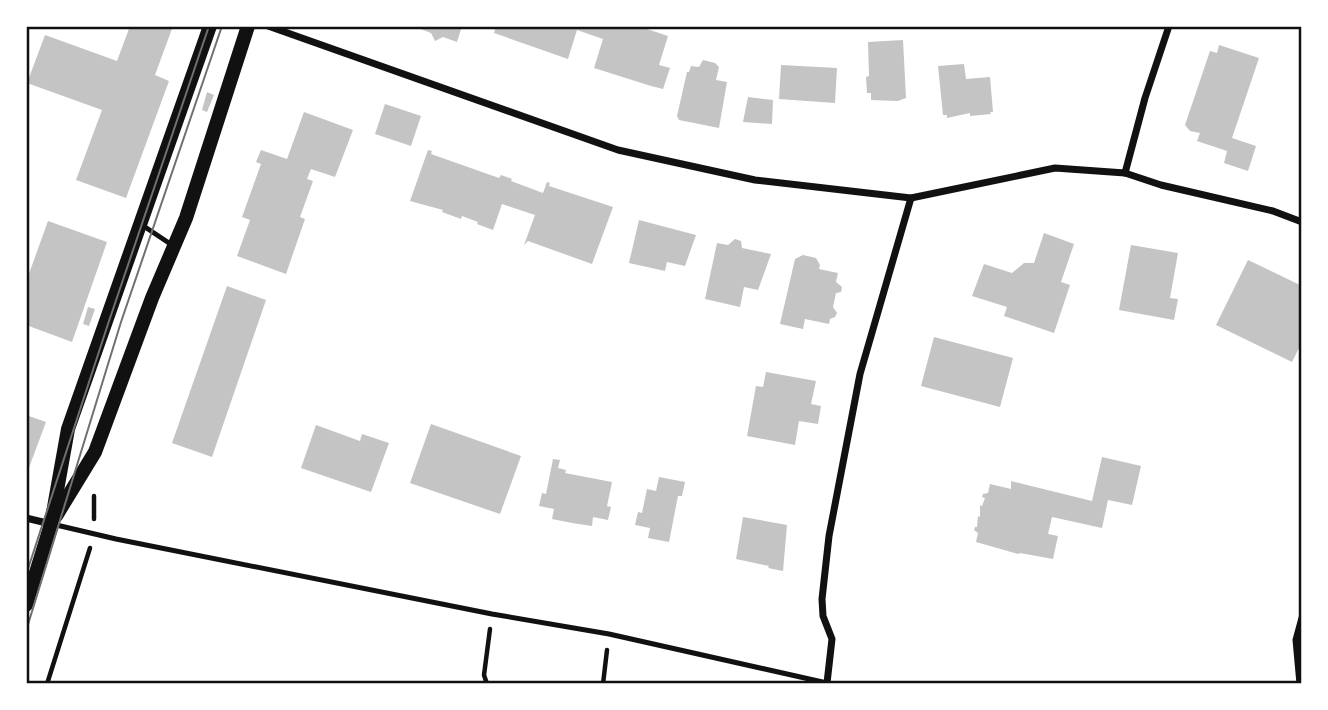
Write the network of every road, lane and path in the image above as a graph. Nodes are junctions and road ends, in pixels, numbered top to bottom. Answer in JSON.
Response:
{"nodes":[{"id":1,"x":209,"y":26,"type":"edge"},
{"id":2,"x":248,"y":26,"type":"edge"},
{"id":3,"x":268,"y":26,"type":"edge"},
{"id":4,"x":1169,"y":26,"type":"edge"},
{"id":5,"x":1125,"y":173,"type":"junction"},
{"id":6,"x":911,"y":198,"type":"junction"},
{"id":7,"x":1302,"y":222,"type":"edge"},
{"id":8,"x":140,"y":223,"type":"junction"},
{"id":9,"x":173,"y":246,"type":"junction"},
{"id":10,"x":94,"y":493,"type":"dead end"},
{"id":11,"x":26,"y":518,"type":"edge"},
{"id":12,"x":51,"y":524,"type":"junction"},
{"id":13,"x":94,"y":534,"type":"junction"},
{"id":14,"x":26,"y":605,"type":"edge"},
{"id":15,"x":492,"y":614,"type":"junction"},
{"id":16,"x":1302,"y":618,"type":"edge"},
{"id":17,"x":609,"y":634,"type":"junction"},
{"id":18,"x":827,"y":683,"type":"edge"},
{"id":19,"x":47,"y":684,"type":"edge"},
{"id":20,"x":487,"y":684,"type":"edge"},
{"id":21,"x":603,"y":684,"type":"edge"},
{"id":22,"x":1300,"y":684,"type":"edge"}],
"edges":[{"from":1,"to":8,"type":"main road"},
{"from":2,"to":9,"type":"main road"},
{"from":3,"to":6,"type":"street"},
{"from":4,"to":5,"type":"street"},
{"from":5,"to":6,"type":"street"},
{"from":5,"to":7,"type":"street"},
{"from":6,"to":18,"type":"street"},
{"from":8,"to":9,"type":"lane"},
{"from":8,"to":12,"type":"main road"},
{"from":9,"to":12,"type":"main road"},
{"from":10,"to":13,"type":"path"},
{"from":11,"to":12,"type":"street"},
{"from":12,"to":13,"type":"lane"},
{"from":12,"to":14,"type":"main road"},
{"from":13,"to":15,"type":"lane"},
{"from":13,"to":19,"type":"path"},
{"from":15,"to":17,"type":"lane"},
{"from":15,"to":20,"type":"path"},
{"from":16,"to":22,"type":"street"},
{"from":17,"to":18,"type":"lane"},
{"from":17,"to":21,"type":"path"}]}
